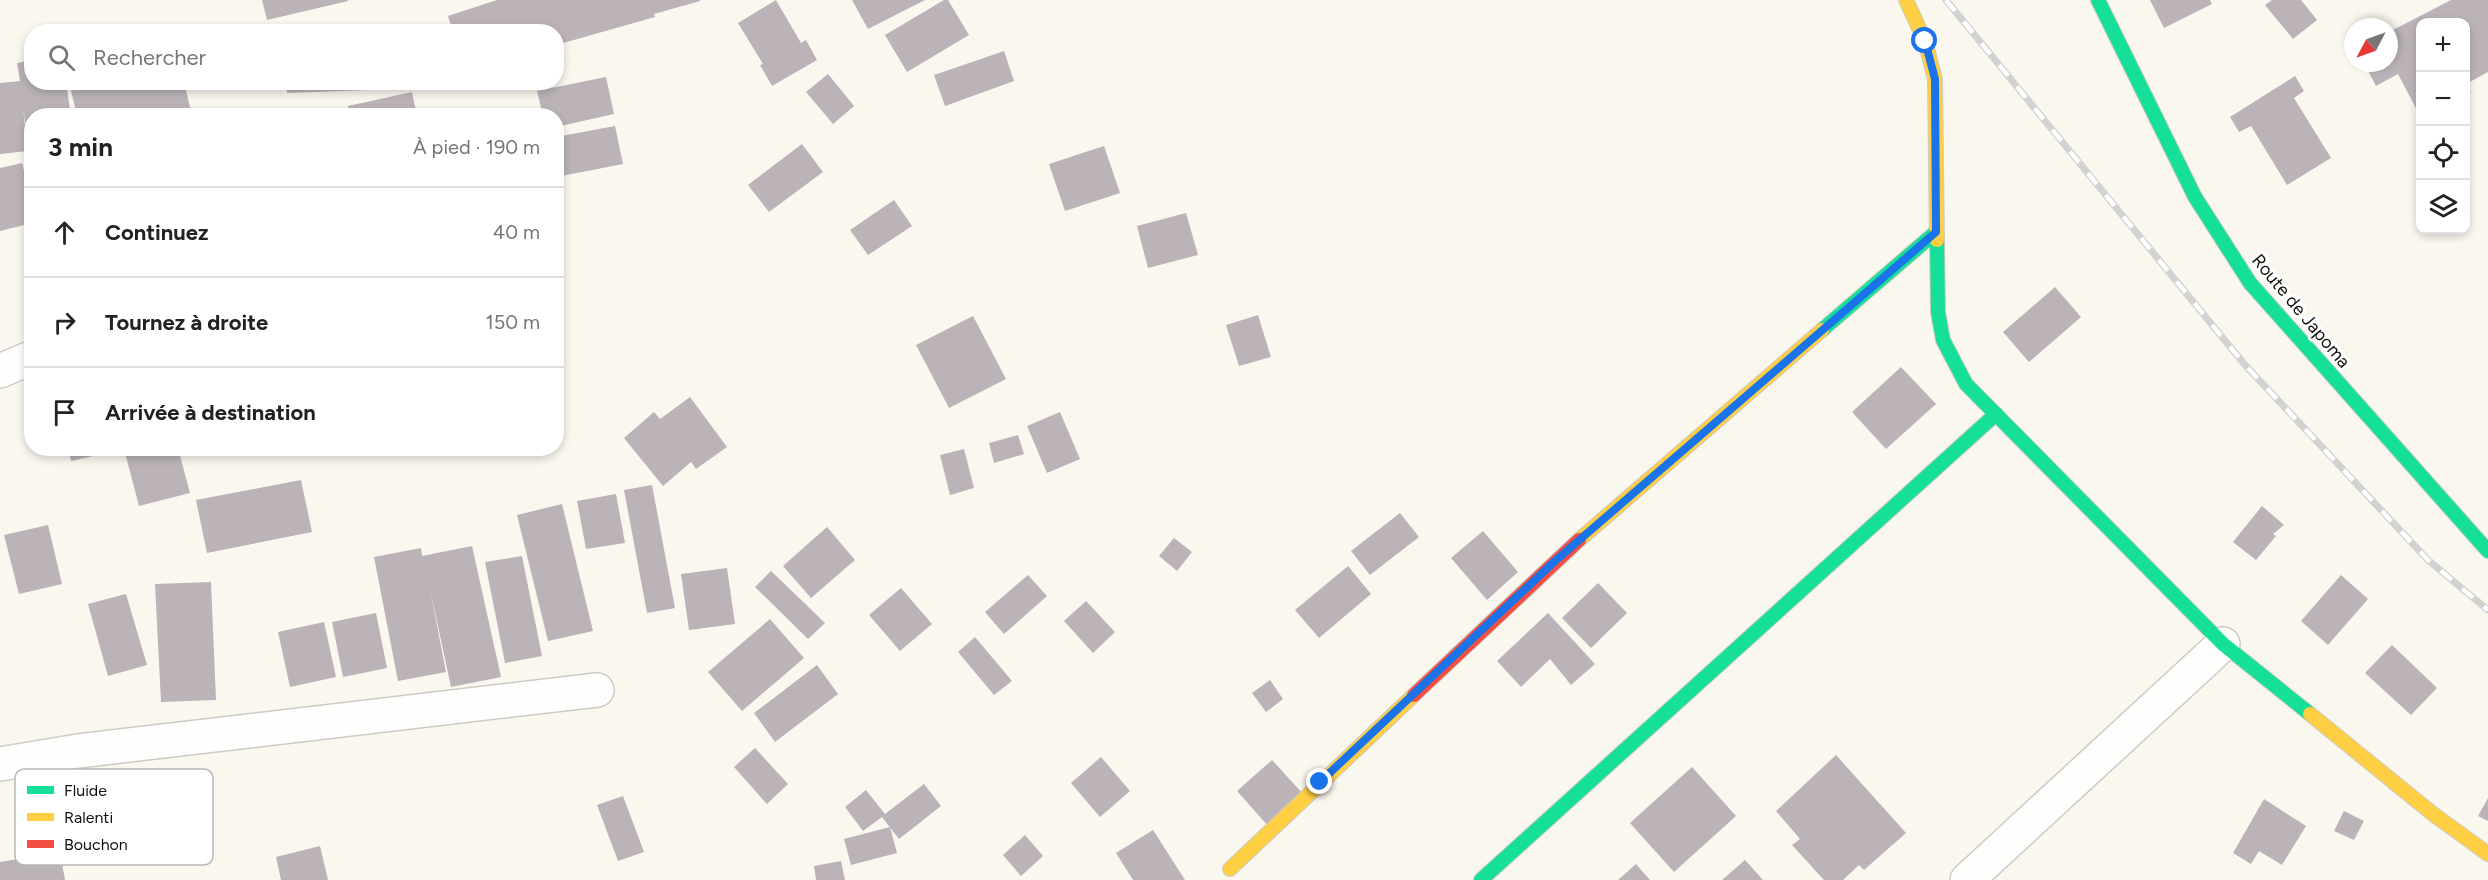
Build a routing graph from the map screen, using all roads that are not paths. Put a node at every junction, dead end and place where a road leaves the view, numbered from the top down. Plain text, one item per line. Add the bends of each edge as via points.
1 (1906, 0) edge
2 (2098, 0) edge
3 (1936, 232) junction
4 (1996, 414) junction
5 (2488, 551) edge
6 (2223, 644) junction
7 (597, 690) dead end
8 (0, 764) edge
9 (2488, 854) edge
10 (1230, 869) dead end
11 (1481, 880) edge
12 (1967, 880) edge

1 - 3 street via 1925,41 1935,79
2 - 5 street, Route de Japoma via 2195,197 2250,284
3 - 4 street via 1938,312 1943,340 1966,384
3 - 10 street via 1555,561
4 - 6 street
4 - 11 street
6 - 9 street
6 - 12 street
7 - 8 street

